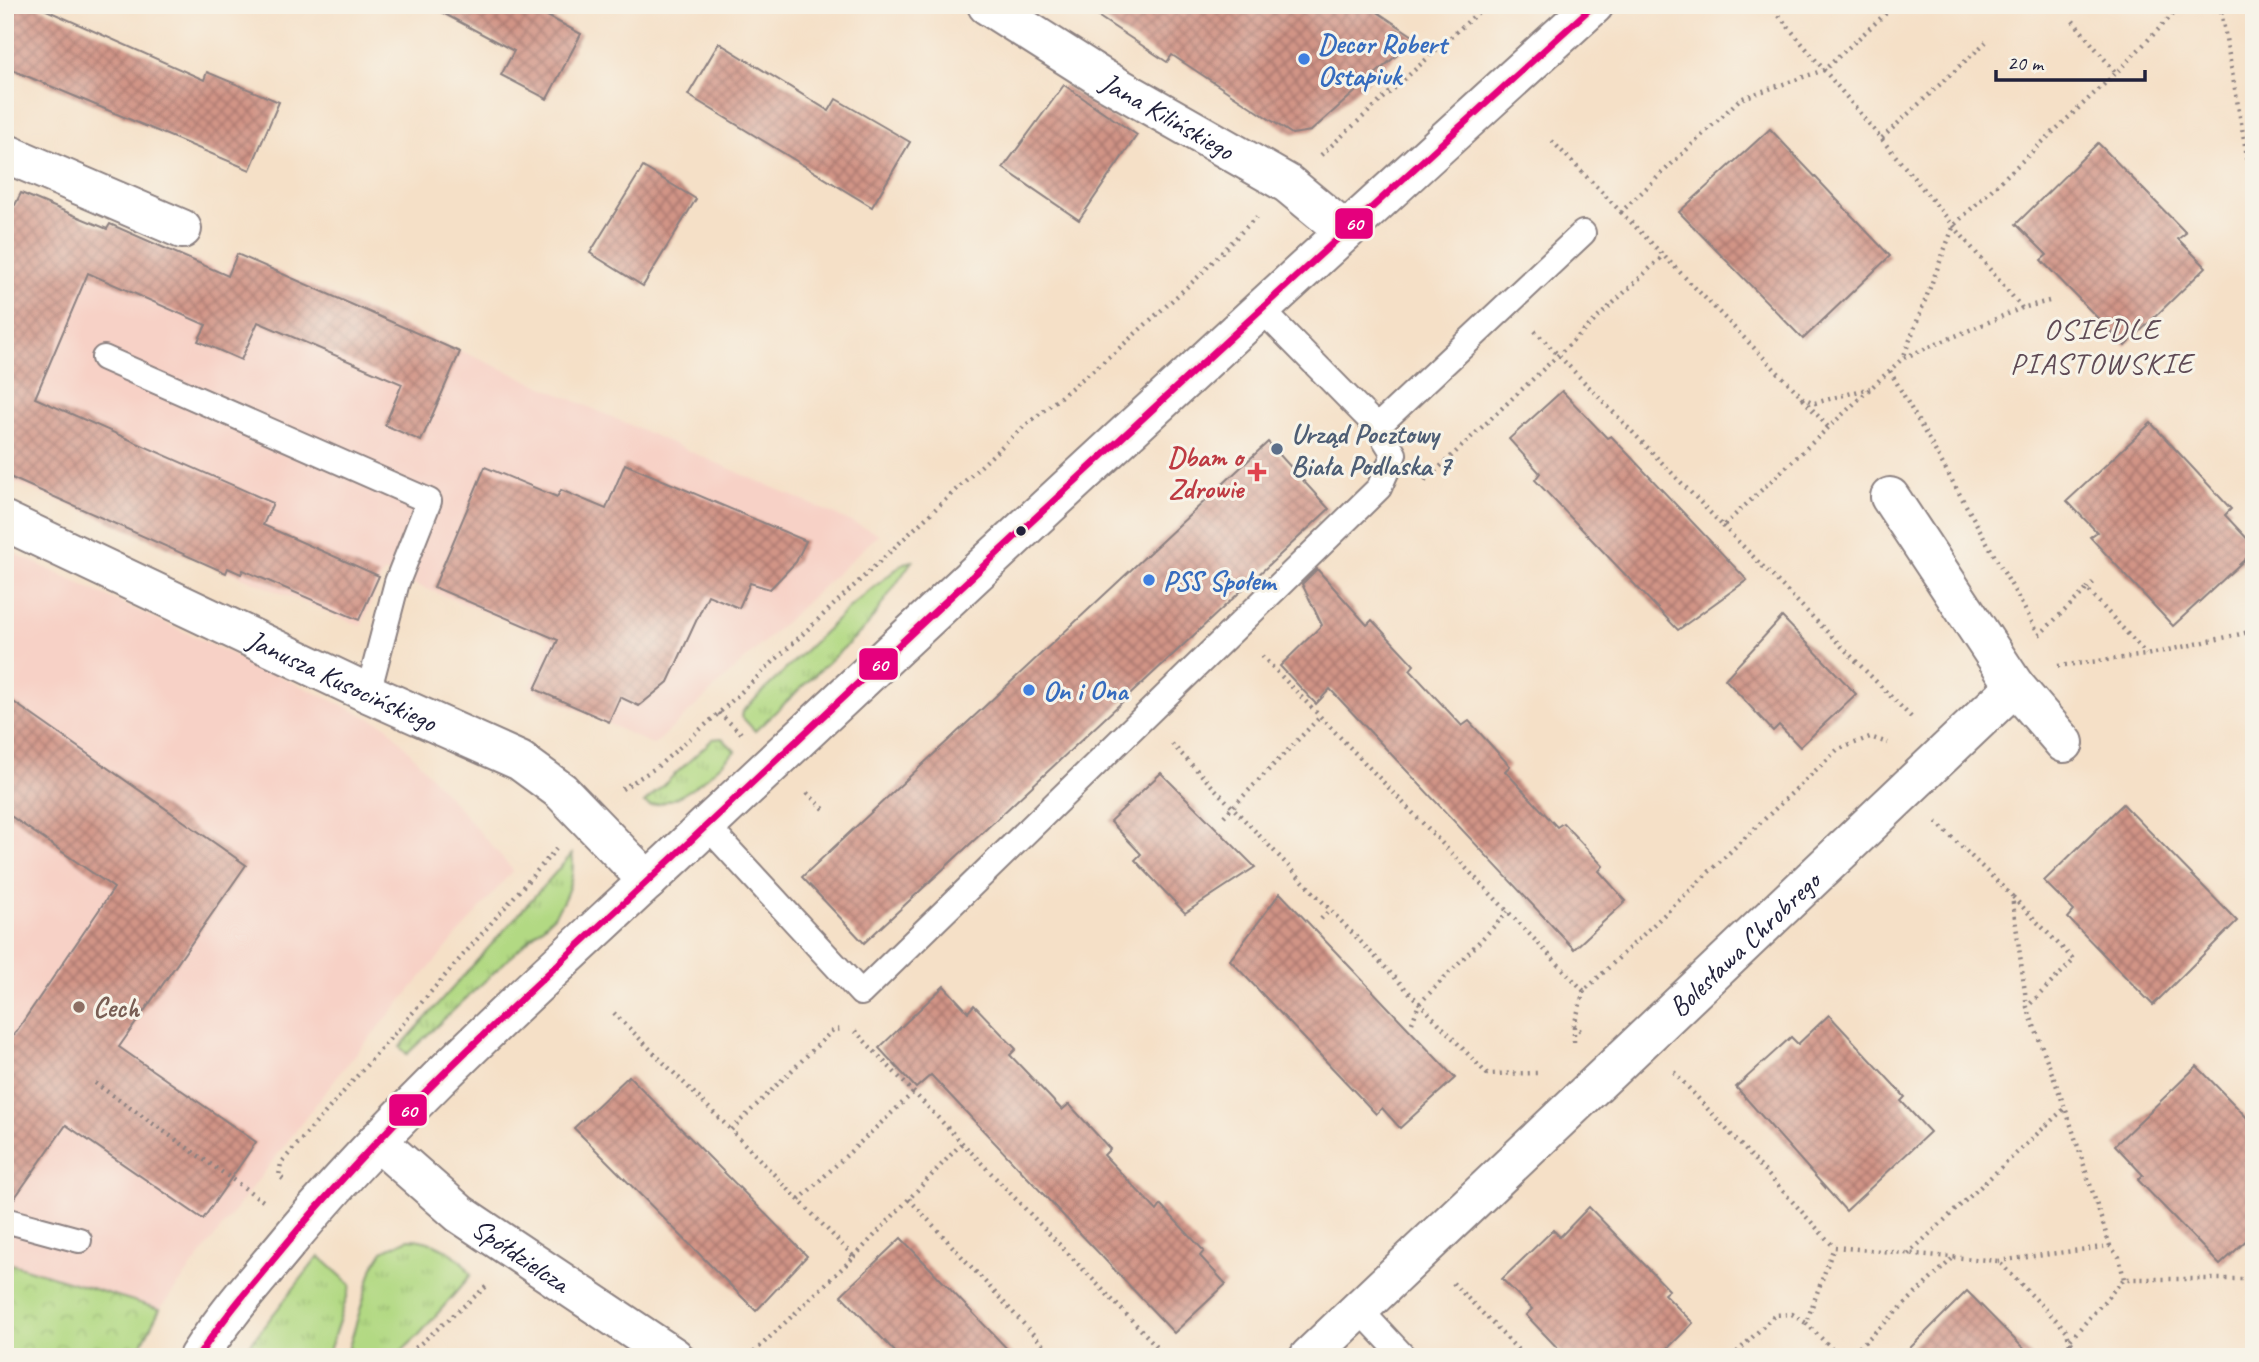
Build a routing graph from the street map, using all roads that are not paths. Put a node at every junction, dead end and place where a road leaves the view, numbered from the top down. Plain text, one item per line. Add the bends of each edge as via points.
1 (987, 5) edge
2 (1594, 5) edge
3 (5, 153) edge
4 (182, 229) dead end
5 (1345, 231) junction
6 (1583, 233) road end
7 (1260, 308) junction
8 (104, 358) dead end
9 (1377, 427) junction
10 (1890, 497) dead end
11 (5, 521) edge
12 (2015, 686) junction
13 (368, 693) junction
14 (2064, 743) dead end
15 (707, 826) junction
16 (648, 881) junction
17 (377, 1140) junction
18 (5, 1220) edge
19 (79, 1240) dead end
20 (1359, 1309) junction
21 (198, 1357) edge
22 (674, 1357) edge
23 (1309, 1357) edge
24 (1404, 1357) edge

1 - 5 street, Jana Kilińskiego via 1102,78 1289,184
2 - 5 street
3 - 4 street
5 - 7 street
6 - 9 lane
7 - 9 lane
7 - 15 street
8 - 13 lane via 429,501 397,582
9 - 15 lane via 1394,454 1379,488 861,993
10 - 12 street
11 - 13 street, Janusza Kusocińskiego
12 - 14 street
12 - 20 street, Bolesława Chrobrego
13 - 16 street, Janusza Kusocińskiego via 536,770
15 - 16 street
16 - 17 street
17 - 21 street via 317,1206
17 - 22 street, Spółdzielcza via 460,1214
18 - 19 lane
20 - 23 street, Bolesława Chrobrego
20 - 24 lane

